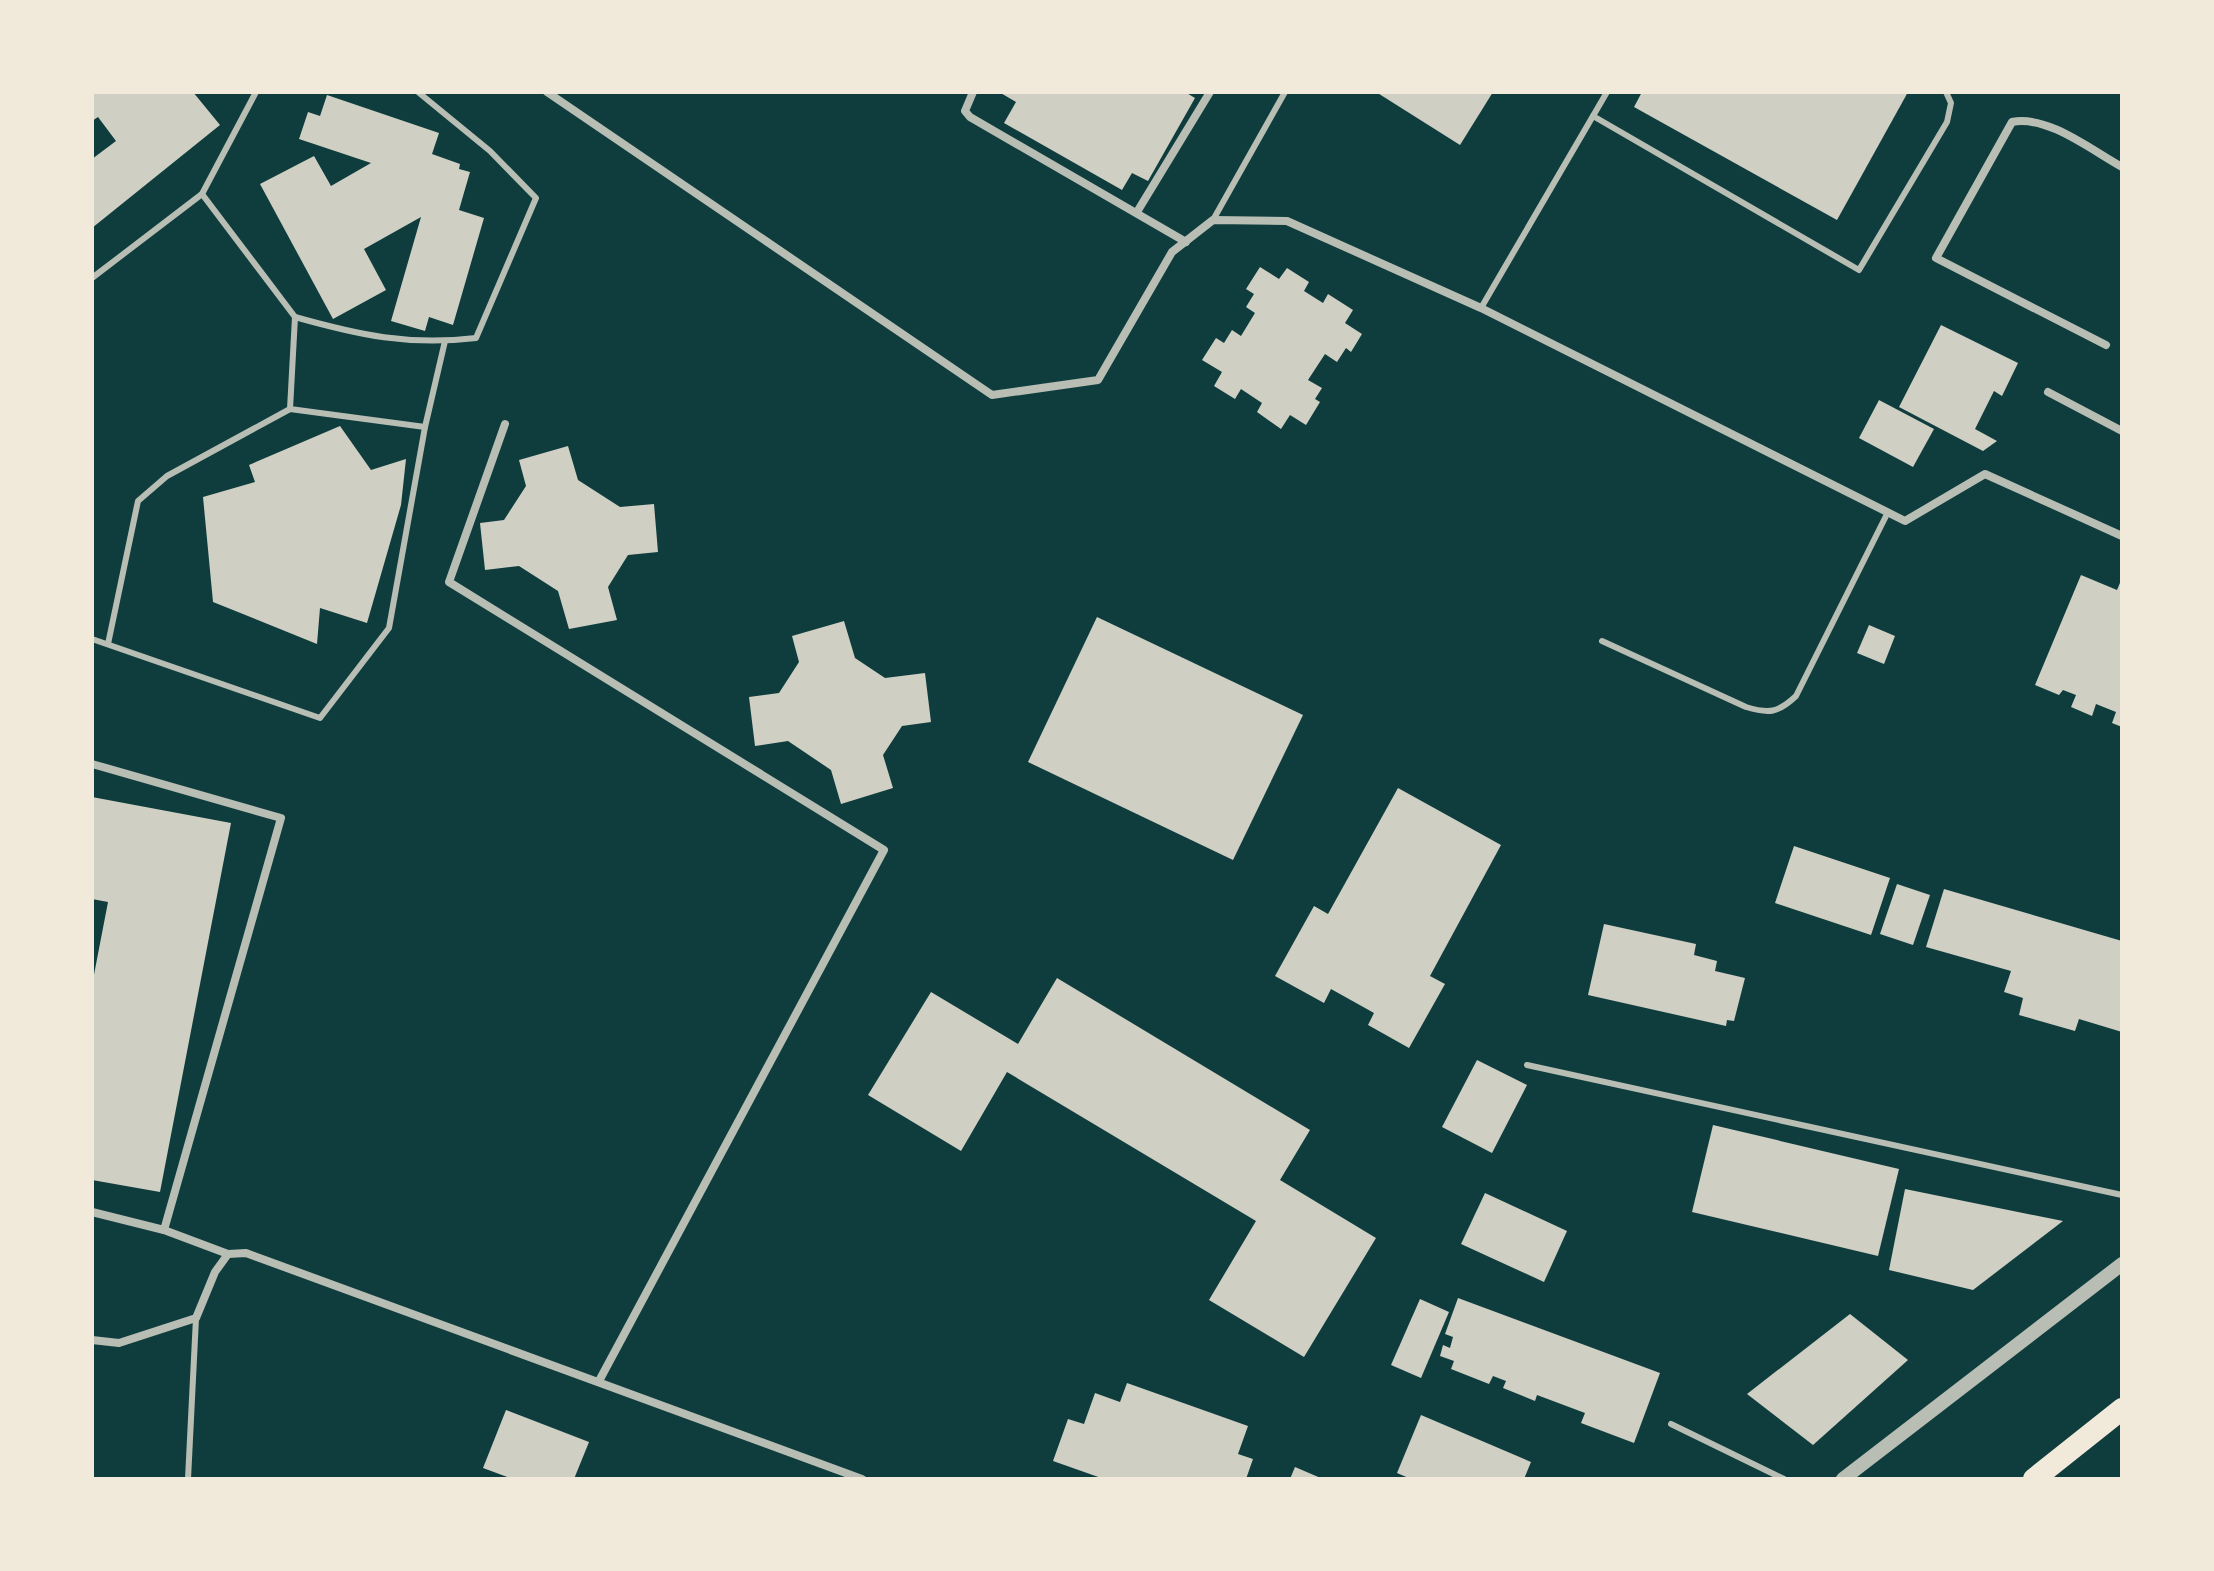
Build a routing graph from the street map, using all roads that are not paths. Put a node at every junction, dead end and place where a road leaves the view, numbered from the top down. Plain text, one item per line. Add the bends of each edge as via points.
1 (256, 92) edge
2 (418, 92) edge
3 (547, 92) edge
4 (973, 92) edge
5 (1210, 92) edge
6 (1285, 92) edge
7 (1607, 92) edge
8 (1946, 92) edge
9 (1593, 116) junction
10 (2122, 167) edge
11 (202, 194) junction
12 (1137, 212) junction
13 (1213, 220) junction
14 (1186, 242) junction
15 (92, 278) edge
16 (1481, 308) junction
17 (295, 317) junction
18 (445, 341) junction
19 (2106, 345) dead end
20 (2048, 392) dead end
21 (290, 409) junction
22 (505, 424) dead end
23 (425, 427) junction
24 (2122, 431) edge
25 (1888, 512) junction
26 (2122, 536) edge
27 (92, 639) edge
28 (1602, 641) dead end
29 (108, 644) junction
30 (92, 764) edge
31 (1527, 1065) dead end
32 (2122, 1195) edge
33 (92, 1212) edge
34 (164, 1230) junction
35 (228, 1254) junction
36 (2122, 1264) edge
37 (196, 1318) junction
38 (92, 1340) edge
39 (599, 1381) junction
40 (2122, 1409) edge
41 (1671, 1424) dead end
42 (188, 1479) edge
43 (862, 1479) edge
44 (1784, 1479) edge
45 (1843, 1479) edge
46 (2034, 1479) edge

1 - 11 lane
2 - 18 lane via 490,151 536,198 476,338
3 - 14 street via 992,395 1098,380 1172,252
4 - 12 street via 965,111 970,117
5 - 12 street
6 - 13 lane
7 - 9 lane
8 - 9 lane via 1951,103 1947,122 1859,270
9 - 16 lane
10 - 19 street via 2044,125 2012,122 1936,258
11 - 15 lane
11 - 17 lane
12 - 14 street
13 - 14 street
13 - 16 street via 1287,221
16 - 25 street
17 - 18 lane via 373,338
17 - 21 lane
18 - 23 lane
20 - 24 street
21 - 23 lane
21 - 29 lane via 167,476 138,501
22 - 39 street via 449,582 884,850
23 - 29 lane via 389,628 320,718
25 - 26 street via 1905,521 1985,474
25 - 28 lane via 1796,696 1780,711 1746,707
27 - 29 lane
30 - 34 street via 281,818
31 - 32 lane
33 - 34 street
34 - 35 street
35 - 37 street
35 - 39 street via 246,1253
36 - 45 street
37 - 38 street via 119,1343
37 - 42 lane
39 - 43 street
40 - 46 highway
41 - 44 lane

